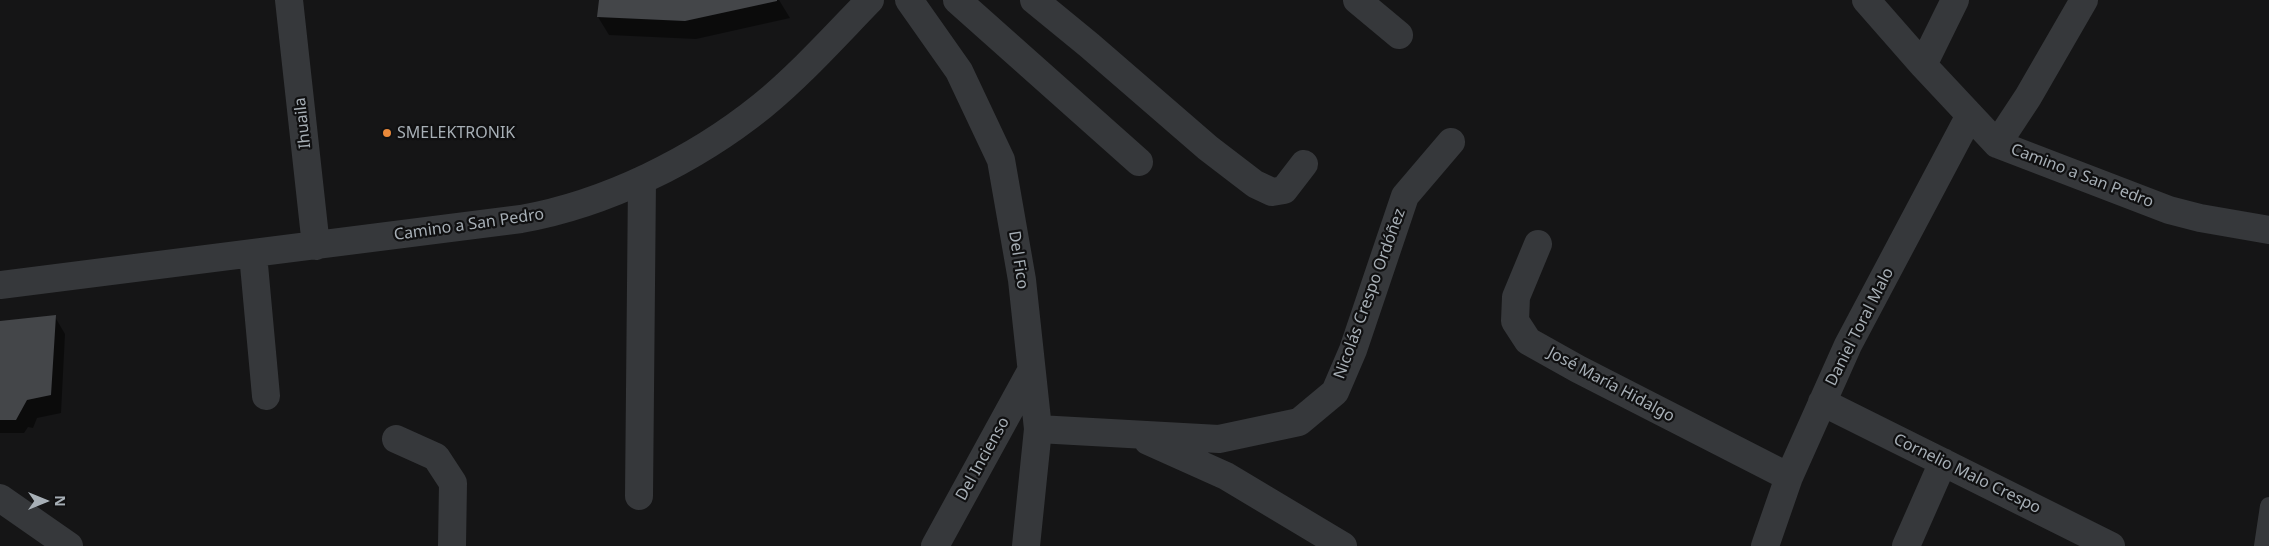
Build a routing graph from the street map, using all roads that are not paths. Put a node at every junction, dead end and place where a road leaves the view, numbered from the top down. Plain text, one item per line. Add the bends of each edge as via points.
1 (289, 0) edge
2 (870, 0) edge
3 (909, 0) edge
4 (957, 0) edge
5 (1034, 0) edge
6 (1357, 0) edge
7 (1866, 0) edge
8 (1955, 0) edge
9 (2084, 0) edge
10 (1399, 35) dead end
11 (1923, 66) junction
12 (1970, 115) junction
13 (1450, 142) dead end
14 (1997, 144) junction
15 (1139, 162) dead end
16 (1304, 164) dead end
17 (642, 180) junction
18 (2269, 230) edge
19 (1538, 244) dead end
20 (316, 246) junction
21 (253, 254) junction
22 (0, 285) edge
23 (1032, 372) junction
24 (266, 396) dead end
25 (1822, 402) junction
26 (1038, 429) junction
27 (1133, 434) junction
28 (396, 439) dead end
29 (1943, 462) junction
30 (1789, 477) junction
31 (639, 496) dead end
32 (0, 498) edge
33 (2269, 506) edge
34 (43, 538) edge
35 (69, 546) edge
36 (452, 546) edge
37 (935, 546) edge
38 (1026, 546) edge
39 (1343, 546) edge
40 (1765, 546) edge
41 (1906, 546) edge
42 (2111, 546) edge
43 (2263, 546) edge

1 - 20 street, Ihuaila
2 - 17 street, Camino a San Pedro via 798,74 756,110 704,146
3 - 23 street, Del Fico via 959,71 1001,160 1022,280
4 - 15 street
5 - 16 street via 1255,184 1272,192 1284,190
6 - 10 street
7 - 11 street, Camino a San Pedro
8 - 11 street
9 - 14 street via 2028,98
11 - 12 street, Camino a San Pedro
12 - 14 street, Camino a San Pedro
12 - 25 street, Daniel Toral Malo via 1848,345
13 - 27 street, Nicolás Crespo Ordóñez via 1405,196 1353,350 1335,392 1299,422 1219,439
14 - 18 street, Camino a San Pedro via 2169,210
17 - 20 street, Camino a San Pedro via 586,203 541,216
17 - 31 street
19 - 30 street, José María Hidalgo via 1516,298 1515,321 1528,341
20 - 21 street, Camino a San Pedro
21 - 22 street, Camino a San Pedro
21 - 24 street
23 - 26 street, Del Fico
23 - 37 street, Del Incienso
25 - 29 street, Cornelio Malo Crespo
25 - 30 street, Daniel Toral Malo
26 - 27 street, Nicolás Crespo Ordóñez
26 - 38 street, Del Fico
27 - 39 street via 1226,476
28 - 36 street via 436,457 453,483
29 - 41 street
29 - 42 street, Cornelio Malo Crespo
30 - 40 street, Daniel Toral Malo
32 - 34 street
33 - 43 lane
34 - 35 street

